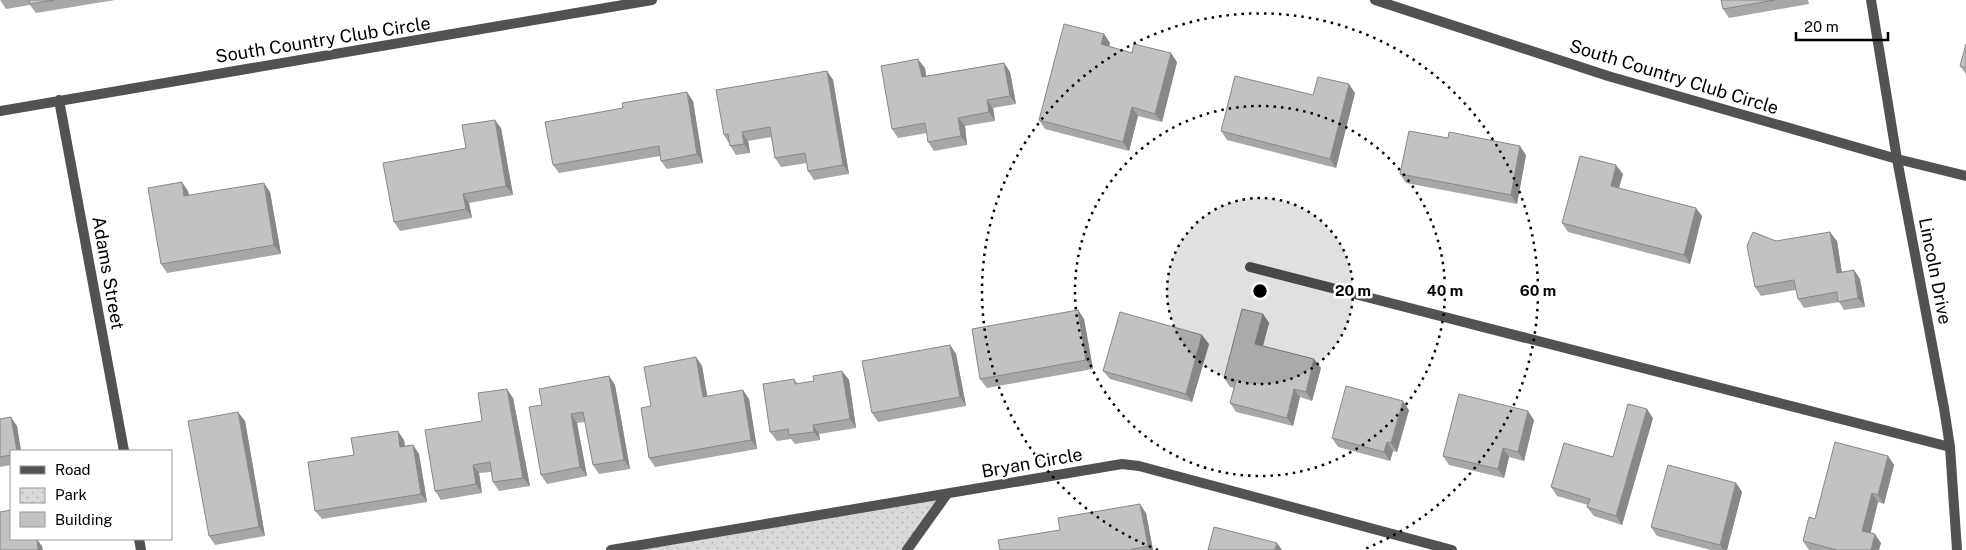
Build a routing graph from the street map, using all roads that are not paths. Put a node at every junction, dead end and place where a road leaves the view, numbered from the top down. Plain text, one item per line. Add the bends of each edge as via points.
1 (652, 0) edge
2 (1375, 0) edge
3 (1871, 0) edge
4 (59, 100) junction
5 (0, 112) edge
6 (1897, 159) junction
7 (1966, 176) edge
8 (1250, 267) dead end
9 (1950, 447) junction
10 (124, 450) edge
11 (947, 494) junction
12 (1437, 548) edge
13 (611, 550) edge
14 (907, 550) edge
15 (1452, 550) edge
16 (1957, 550) edge

1 - 4 street, South Country Club Circle
2 - 6 street, South Country Club Circle via 1608,76
3 - 6 street, Lincoln Drive
4 - 5 street, South Country Club Circle
4 - 10 street, Adams Street
6 - 7 street, South Country Club Circle
6 - 9 street, Lincoln Drive
8 - 9 street
9 - 16 street, Lincoln Drive
11 - 12 street, Bryan Circle via 1122,464
11 - 13 street, Bryan Circle
11 - 14 street
12 - 15 street, Bryan Circle

